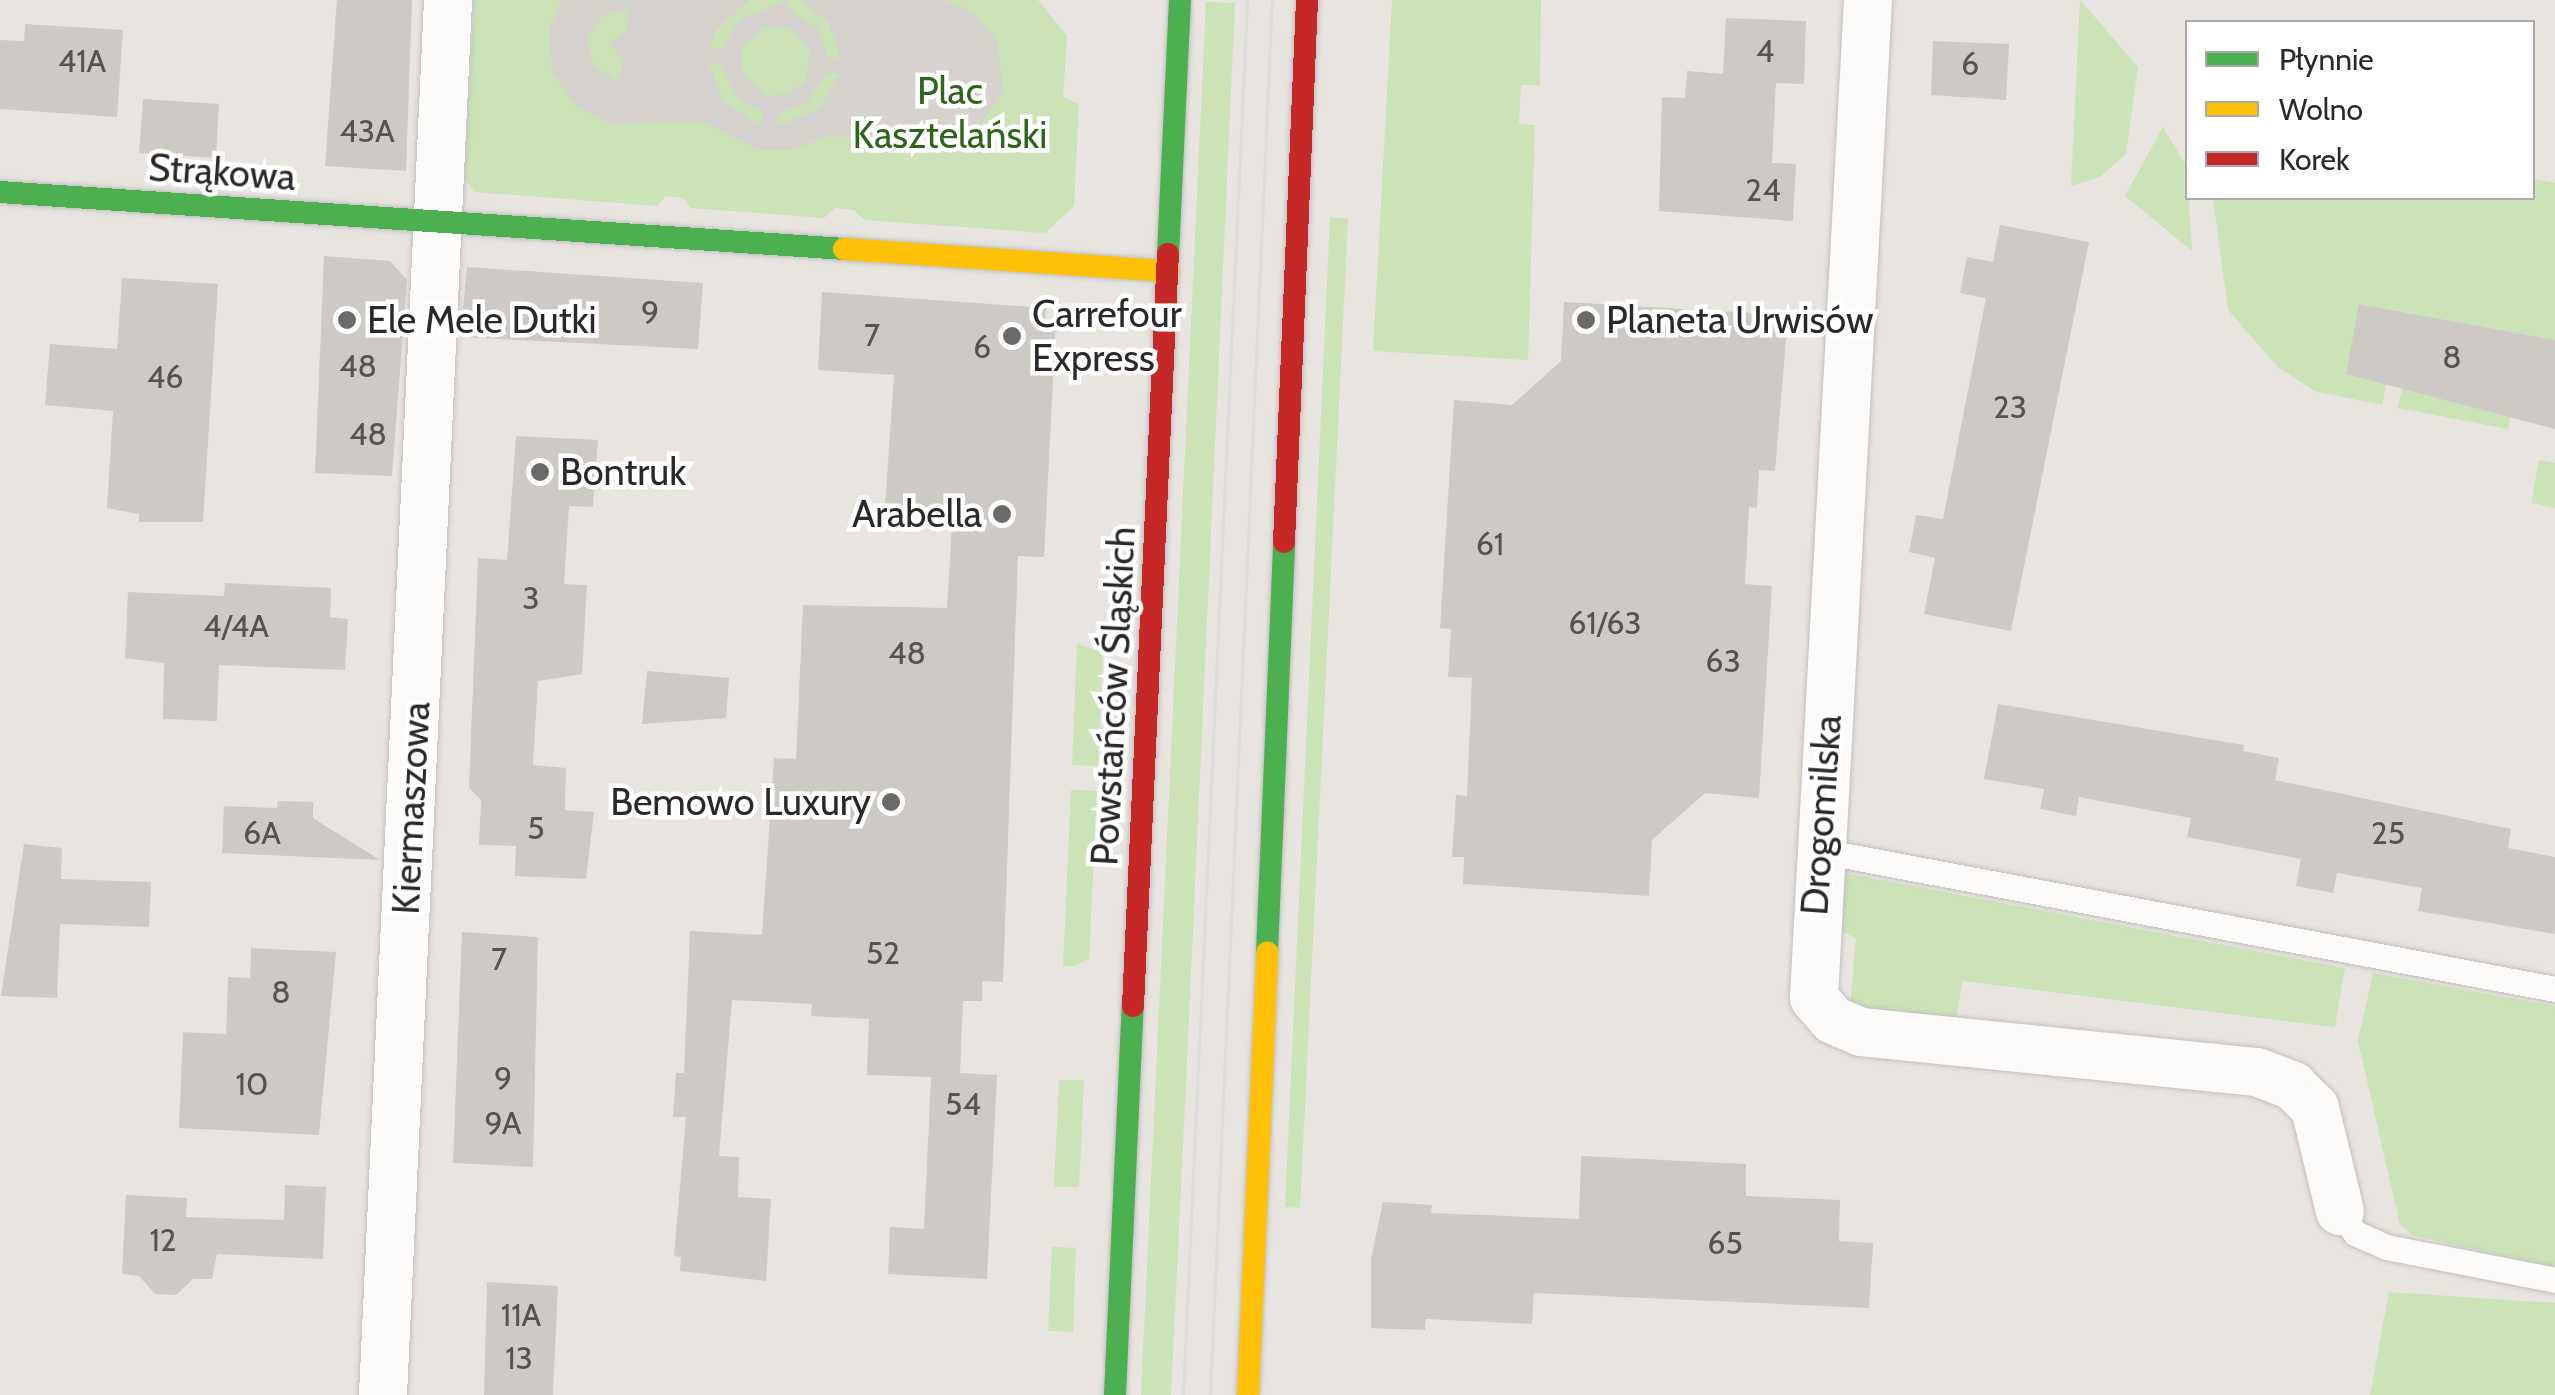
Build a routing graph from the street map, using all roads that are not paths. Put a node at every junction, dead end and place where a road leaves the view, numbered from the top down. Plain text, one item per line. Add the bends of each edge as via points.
1 (448, 0) edge
2 (1180, 0) edge
3 (1308, 0) edge
4 (1868, 0) edge
5 (0, 192) edge
6 (440, 222) junction
7 (1168, 271) junction
8 (1820, 851) junction
9 (2555, 989) edge
10 (2340, 1211) joint
11 (2555, 1280) edge
12 (383, 1395) edge
13 (1115, 1395) edge
14 (1248, 1395) edge

1 - 6 street, Kiermaszowa
2 - 7 main road, Powstańców Śląskich
3 - 14 main road
4 - 8 street, Drogomilska
5 - 6 main road, Strąkowa
6 - 7 main road
6 - 12 street, Kiermaszowa
7 - 13 main road, Powstańców Śląskich
8 - 9 lane
8 - 10 street, Drogomilska via 1810,955 1814,998 1833,1020 1901,1038 2257,1072 2293,1086 2315,1108
10 - 11 lane via 2355,1234 2386,1247

